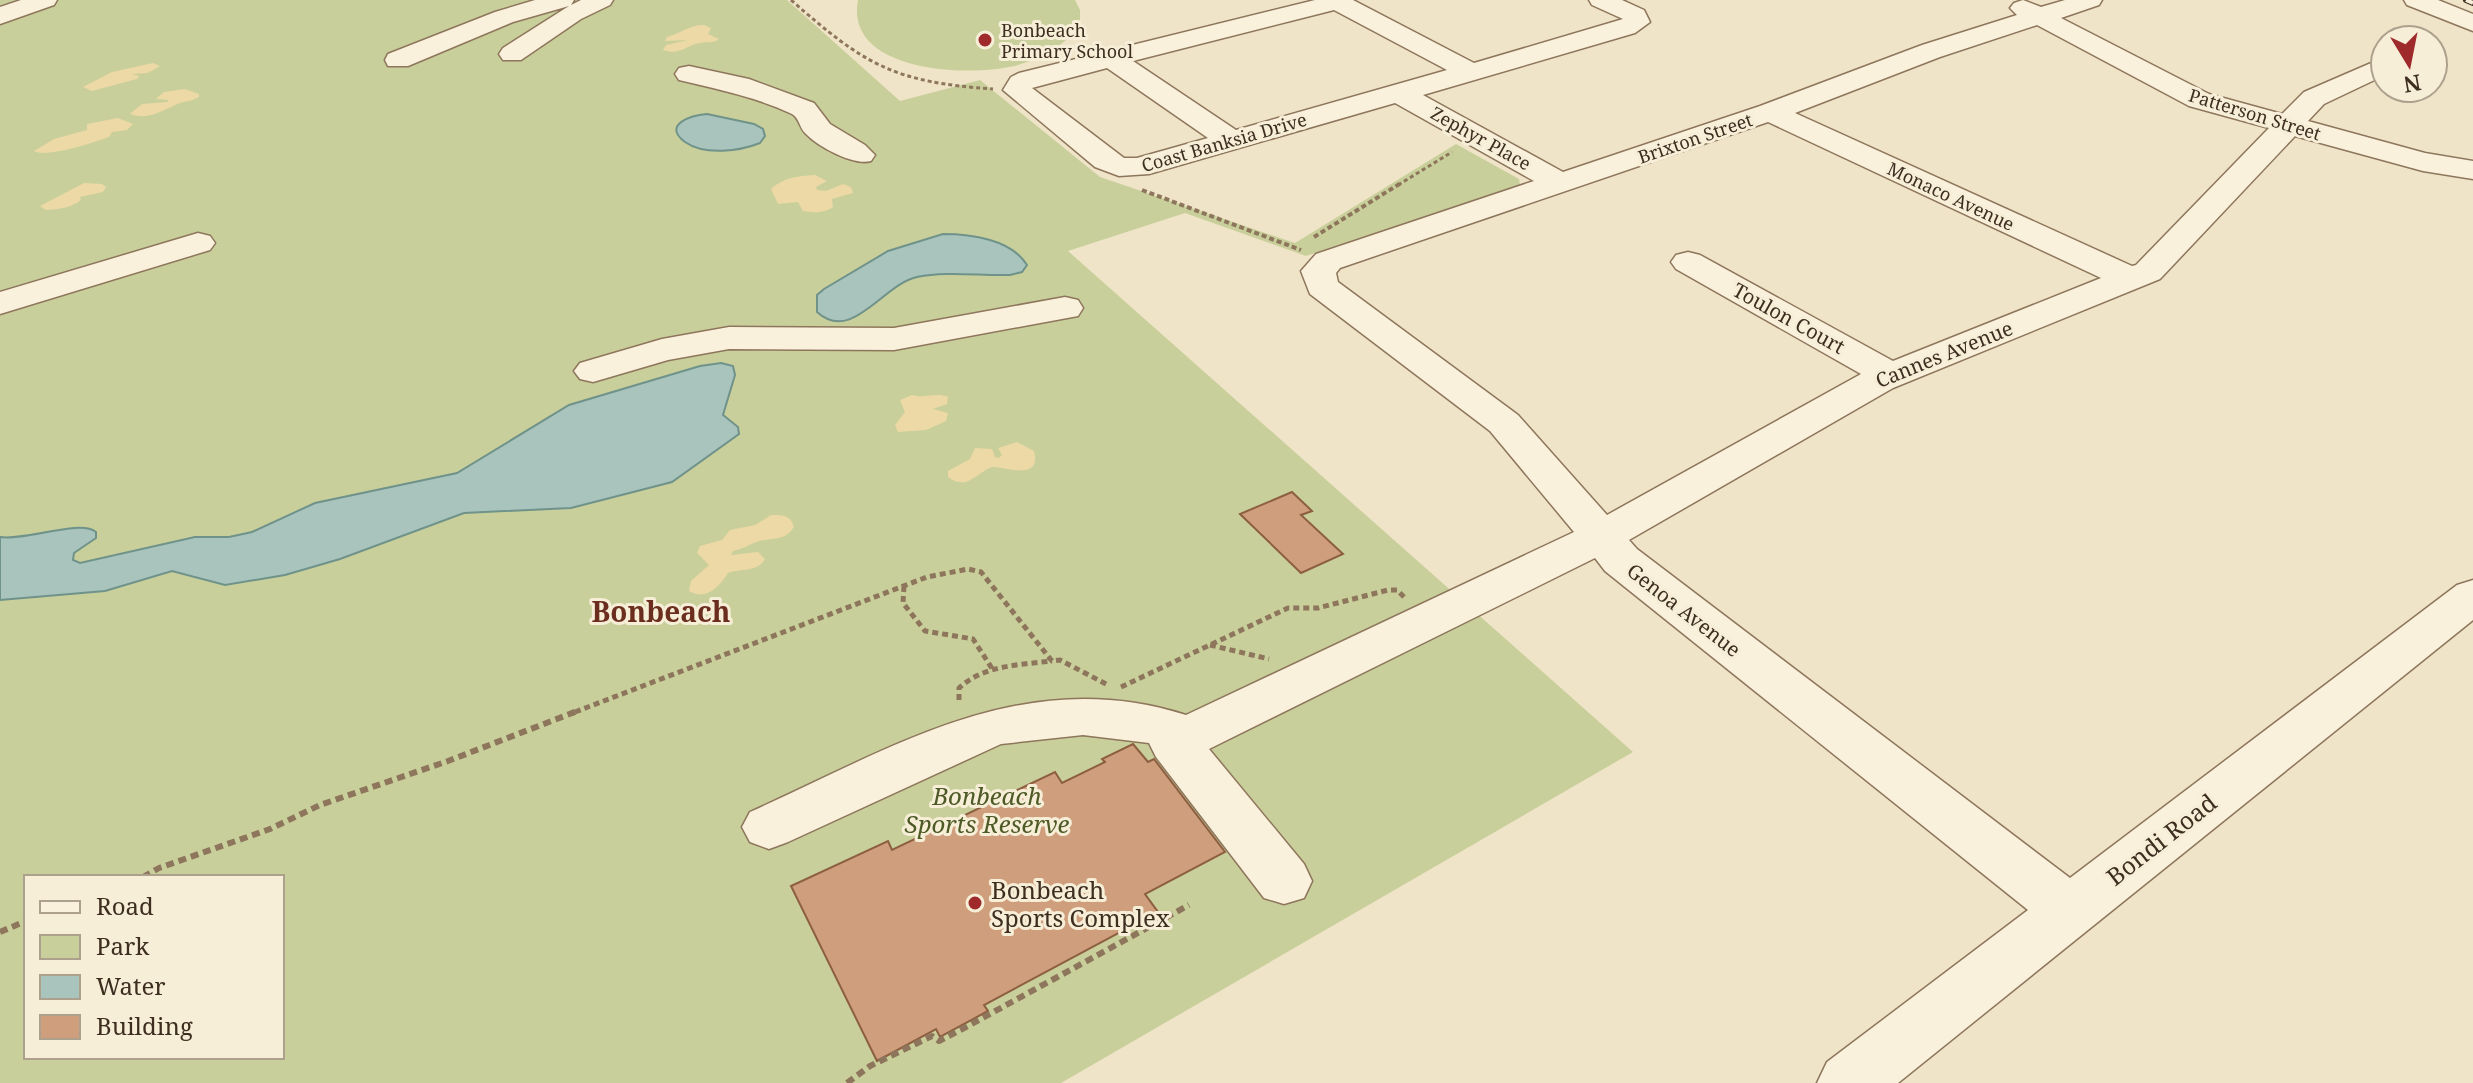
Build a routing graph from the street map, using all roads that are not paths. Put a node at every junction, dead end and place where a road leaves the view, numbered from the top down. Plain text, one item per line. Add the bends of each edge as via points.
1 (45, 0) edge
2 (1601, 0) edge
3 (2007, 0) edge
4 (2090, 0) edge
5 (2416, 0) edge
6 (603, 1) edge
7 (1335, 1) edge
8 (558, 7) edge
9 (0, 16) edge
10 (2039, 17) junction
11 (2473, 25) edge
12 (2449, 37) edge
13 (512, 54) dead end
14 (1109, 57) junction
15 (398, 60) dead end
16 (1471, 72) junction
17 (2369, 72) edge
18 (689, 74) dead end
19 (1399, 93) junction
20 (1770, 112) junction
21 (2290, 125) junction
22 (1232, 141) junction
23 (860, 155) dead end
24 (2473, 170) edge
25 (1562, 184) junction
26 (198, 243) dead end
27 (1688, 262) dead end
28 (2133, 280) junction
29 (1322, 287) joint
30 (0, 303) edge
31 (1065, 308) dead end
32 (593, 371) dead end
33 (1890, 375) junction
34 (1601, 537) junction
35 (2473, 596) edge
36 (1190, 736) junction
37 (769, 827) dead end
38 (1284, 881) dead end
39 (2070, 910) junction
40 (1849, 1083) edge

1 - 9 street
2 - 16 street, Coast Banksia Drive via 1635,15 1637,22
3 - 10 street, Patterson Street
4 - 10 street, Brixton Street
5 - 11 street
6 - 8 street
7 - 14 street, Coast Banksia Drive
7 - 16 street
8 - 13 street
8 - 15 street
10 - 20 street, Brixton Street
10 - 21 street, Patterson Street via 2193,97
11 - 12 street
14 - 22 street
14 - 22 street, Coast Banksia Drive via 1029,79 1017,90 1119,167 1151,165
16 - 19 street, Coast Banksia Drive
17 - 21 street, Cannes Avenue via 2317,96
18 - 23 street via 739,85 804,109 817,129
19 - 22 street, Coast Banksia Drive
19 - 25 street, Zephyr Place
20 - 25 street, Brixton Street
20 - 28 street, Monaco Avenue
21 - 24 street, Patterson Street via 2423,162
21 - 28 street, Cannes Avenue via 2162,261
25 - 29 street, Brixton Street via 1328,261 1318,271
26 - 30 street
27 - 33 street, Toulon Court
28 - 33 street, Cannes Avenue
29 - 34 street, Genoa Avenue via 1504,423
31 - 32 street via 894,339 729,338 662,350
33 - 34 street, Cannes Avenue
34 - 36 street, Cannes Avenue
34 - 39 street, Genoa Avenue via 1650,584
35 - 39 street, Bondi Road
36 - 37 street via 1113,719 1045,719 988,728
36 - 38 street via 1174,743
39 - 40 street, Bondi Road

